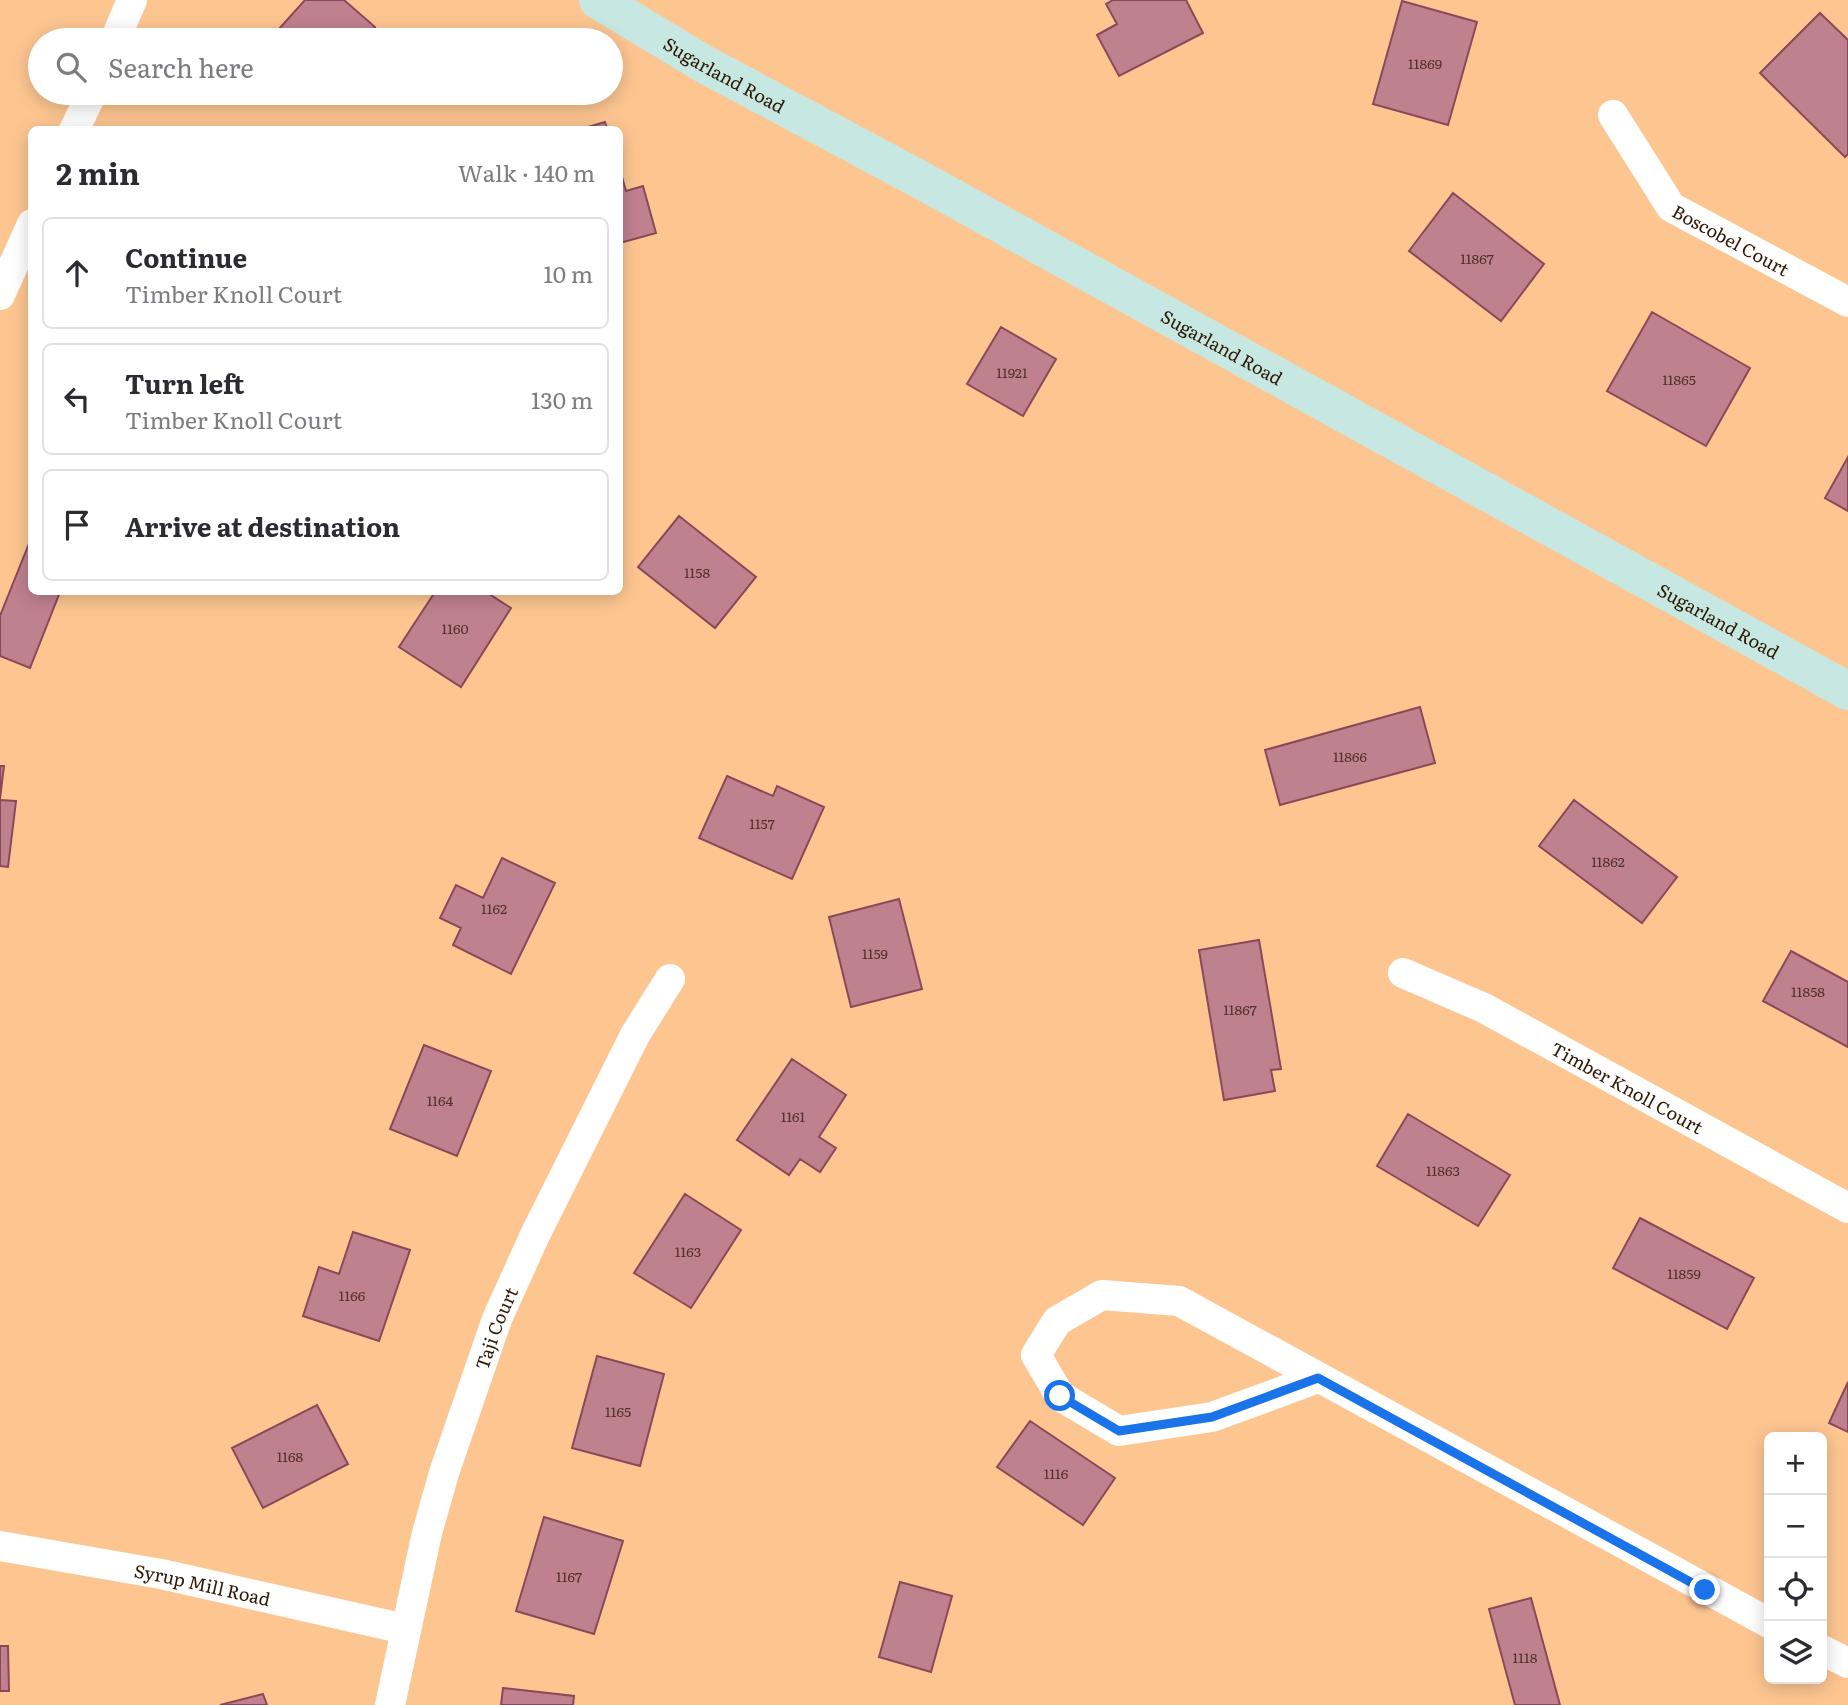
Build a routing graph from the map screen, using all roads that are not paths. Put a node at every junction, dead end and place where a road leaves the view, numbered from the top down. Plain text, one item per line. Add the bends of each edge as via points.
1 (132, 0) edge
2 (598, 0) edge
3 (120, 28) edge
4 (86, 105) edge
5 (1613, 115) dead end
6 (76, 126) edge
7 (28, 233) edge
8 (0, 295) edge
9 (1848, 302) edge
10 (1848, 691) edge
11 (1403, 973) dead end
12 (670, 979) dead end
13 (1848, 1208) edge
14 (1318, 1378) junction
15 (0, 1546) edge
16 (1765, 1621) edge
17 (405, 1629) junction
18 (1827, 1652) edge
19 (1848, 1663) edge
20 (390, 1705) edge

1 - 3 street
2 - 10 street, Sugarland Road via 704,64
4 - 6 street
5 - 9 street, Boscobel Court via 1671,207
7 - 8 street
11 - 13 street, Timber Knoll Court via 1484,1008
12 - 17 street, Taji Court via 629,1047 497,1319 426,1532
14 - 14 street via 1178,1301 1166,1300 1102,1295 1057,1321 1036,1355 1060,1396 1119,1431 1212,1417
14 - 16 street
15 - 17 street, Syrup Mill Road via 161,1574
17 - 20 street, Taji Court
18 - 19 street

